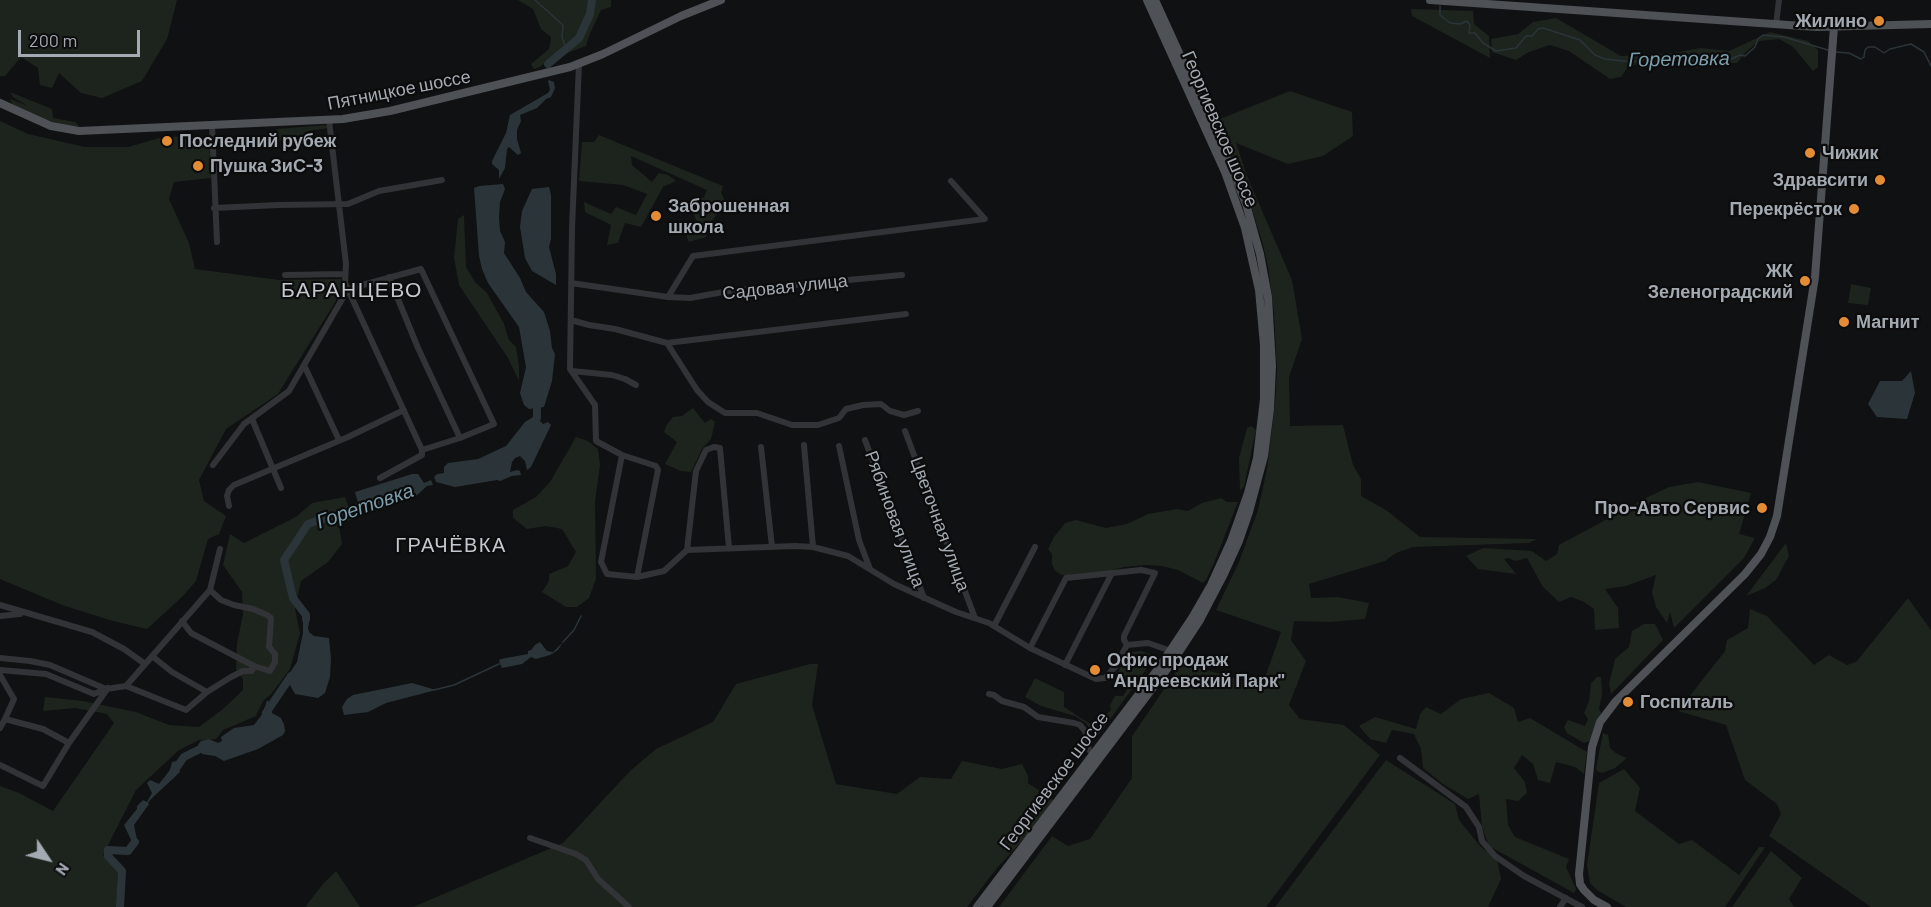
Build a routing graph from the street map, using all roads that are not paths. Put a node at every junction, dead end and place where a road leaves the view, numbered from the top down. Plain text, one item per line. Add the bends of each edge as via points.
1 (720, 0) edge
2 (1147, 0) edge
3 (1155, 0) edge
4 (1430, 0) edge
5 (1779, 0) edge
6 (1931, 24) edge
7 (1776, 25) junction
8 (1834, 27) junction
9 (579, 64) junction
10 (0, 103) edge
11 (329, 120) junction
12 (212, 125) junction
13 (442, 180) dead end
14 (951, 181) dead end
15 (339, 204) junction
16 (214, 208) junction
17 (217, 242) dead end
18 (344, 274) junction
19 (285, 275) dead end
20 (902, 275) dead end
21 (389, 277) junction
22 (571, 284) junction
23 (348, 289) junction
24 (668, 297) junction
25 (906, 314) dead end
26 (571, 320) junction
27 (667, 343) junction
28 (304, 365) junction
29 (572, 371) junction
30 (636, 385) dead end
31 (404, 410) junction
32 (918, 411) dead end
33 (252, 418) junction
34 (906, 431) dead end
35 (460, 438) junction
36 (339, 440) junction
37 (866, 440) dead end
38 (804, 445) dead end
39 (839, 446) dead end
40 (761, 447) dead end
41 (422, 450) junction
42 (622, 455) junction
43 (213, 465) dead end
44 (273, 468) junction
45 (380, 478) dead end
46 (281, 488) dead end
47 (229, 506) dead end
48 (772, 547) junction
49 (813, 547) junction
50 (1035, 547) dead end
51 (729, 548) junction
52 (220, 549) dead end
53 (687, 550) junction
54 (870, 569) junction
55 (1112, 573) junction
56 (637, 577) junction
57 (210, 591) junction
58 (924, 598) junction
59 (0, 605) edge
60 (26, 614) junction
61 (0, 616) edge
62 (975, 618) junction
63 (182, 621) junction
64 (994, 626) junction
65 (1127, 645) junction
66 (1030, 648) junction
67 (1171, 651) junction
68 (152, 656) junction
69 (0, 658) edge
70 (146, 664) junction
71 (1065, 665) junction
72 (254, 666) junction
73 (0, 670) edge
74 (0, 675) edge
75 (126, 686) junction
76 (107, 688) junction
77 (207, 692) junction
78 (989, 694) dead end
79 (5, 719) junction
80 (0, 728) edge
81 (69, 743) junction
82 (1093, 754) junction
83 (1400, 758) dead end
84 (0, 765) edge
85 (530, 838) dead end
86 (1566, 898) junction
87 (1592, 904) edge
88 (629, 907) edge
89 (977, 907) edge
90 (987, 907) edge
91 (1560, 907) edge
92 (1582, 907) edge
93 (1607, 907) edge

1 - 9 main road, Пятницкое шоссе
2 - 67 main road, Георгиевское шоссе via 1240,210 1256,272 1264,345 1263,413 1248,493 1211,585
3 - 90 main road, Георгиевское шоссе via 1232,170 1260,254 1272,356 1264,456 1239,542 1200,620
4 - 7 main road
5 - 7 street
6 - 8 main road
7 - 8 main road
8 - 87 main road via 1815,277 1777,516 1761,554 1745,574 1616,701 1600,722 1592,747 1579,874
9 - 11 main road, Пятницкое шоссе via 390,111
9 - 22 street
10 - 12 main road, Пятницкое шоссе via 68,130
11 - 12 main road, Пятницкое шоссе
11 - 15 street
12 - 16 street
13 - 15 street via 379,191
14 - 24 street via 985,219 693,256
15 - 16 street
15 - 18 street
16 - 17 street
18 - 19 street
18 - 23 street
20 - 24 street, Садовая улица via 690,298
21 - 23 street
21 - 35 street
21 - 35 street via 421,269 494,424
22 - 24 street, Садовая улица
22 - 26 street
23 - 28 street
23 - 31 street
25 - 27 street
26 - 27 street
26 - 29 street
27 - 32 street via 697,390 725,413 757,413 792,425 818,425 839,418 846,409 863,405 881,404 904,415
28 - 33 street via 289,391
28 - 36 street
29 - 30 street via 612,375
29 - 42 street via 595,405 596,441
31 - 36 street
31 - 41 street
33 - 43 street
33 - 44 street
34 - 62 street, Цветочная улица
35 - 41 street
36 - 44 street
37 - 58 street, Рябиновая улица
38 - 49 street
39 - 54 street via 859,540
40 - 48 street
41 - 45 street via 422,455
42 - 56 street via 658,470
42 - 56 street via 601,562 607,574
44 - 46 street
44 - 47 street via 228,490
48 - 49 street
48 - 51 street
49 - 54 street via 848,556
50 - 64 street
51 - 53 street
51 - 53 street via 720,448 706,450 696,471
52 - 57 street
53 - 56 street via 664,571
54 - 58 street
55 - 65 street via 1155,573 1124,636
55 - 66 street via 1066,578
55 - 71 street
57 - 63 street
57 - 72 street via 221,600 271,618 269,647 275,662 270,671
58 - 62 street
59 - 60 street
60 - 61 street
60 - 70 street via 92,632
62 - 64 street
63 - 68 street
63 - 72 street via 191,633
64 - 66 street
65 - 67 street via 1148,643
65 - 71 street via 1105,678 1096,679
66 - 71 street
67 - 82 main road, Георгиевское шоссе
68 - 70 street
68 - 77 street
69 - 76 street via 50,665
70 - 75 street
72 - 77 street via 252,671 243,671
73 - 76 street via 46,674 94,694
74 - 79 street via 14,699
75 - 76 street
75 - 77 street via 186,710
76 - 81 street
78 - 82 street via 1024,707 1038,717 1080,725
79 - 80 street
79 - 81 street via 43,729
81 - 84 street via 43,786
82 - 89 main road, Георгиевское шоссе
83 - 86 street via 1466,807 1479,827 1482,841 1495,856
85 - 88 street via 586,860 598,879
86 - 91 street
86 - 92 street
87 - 93 main road

